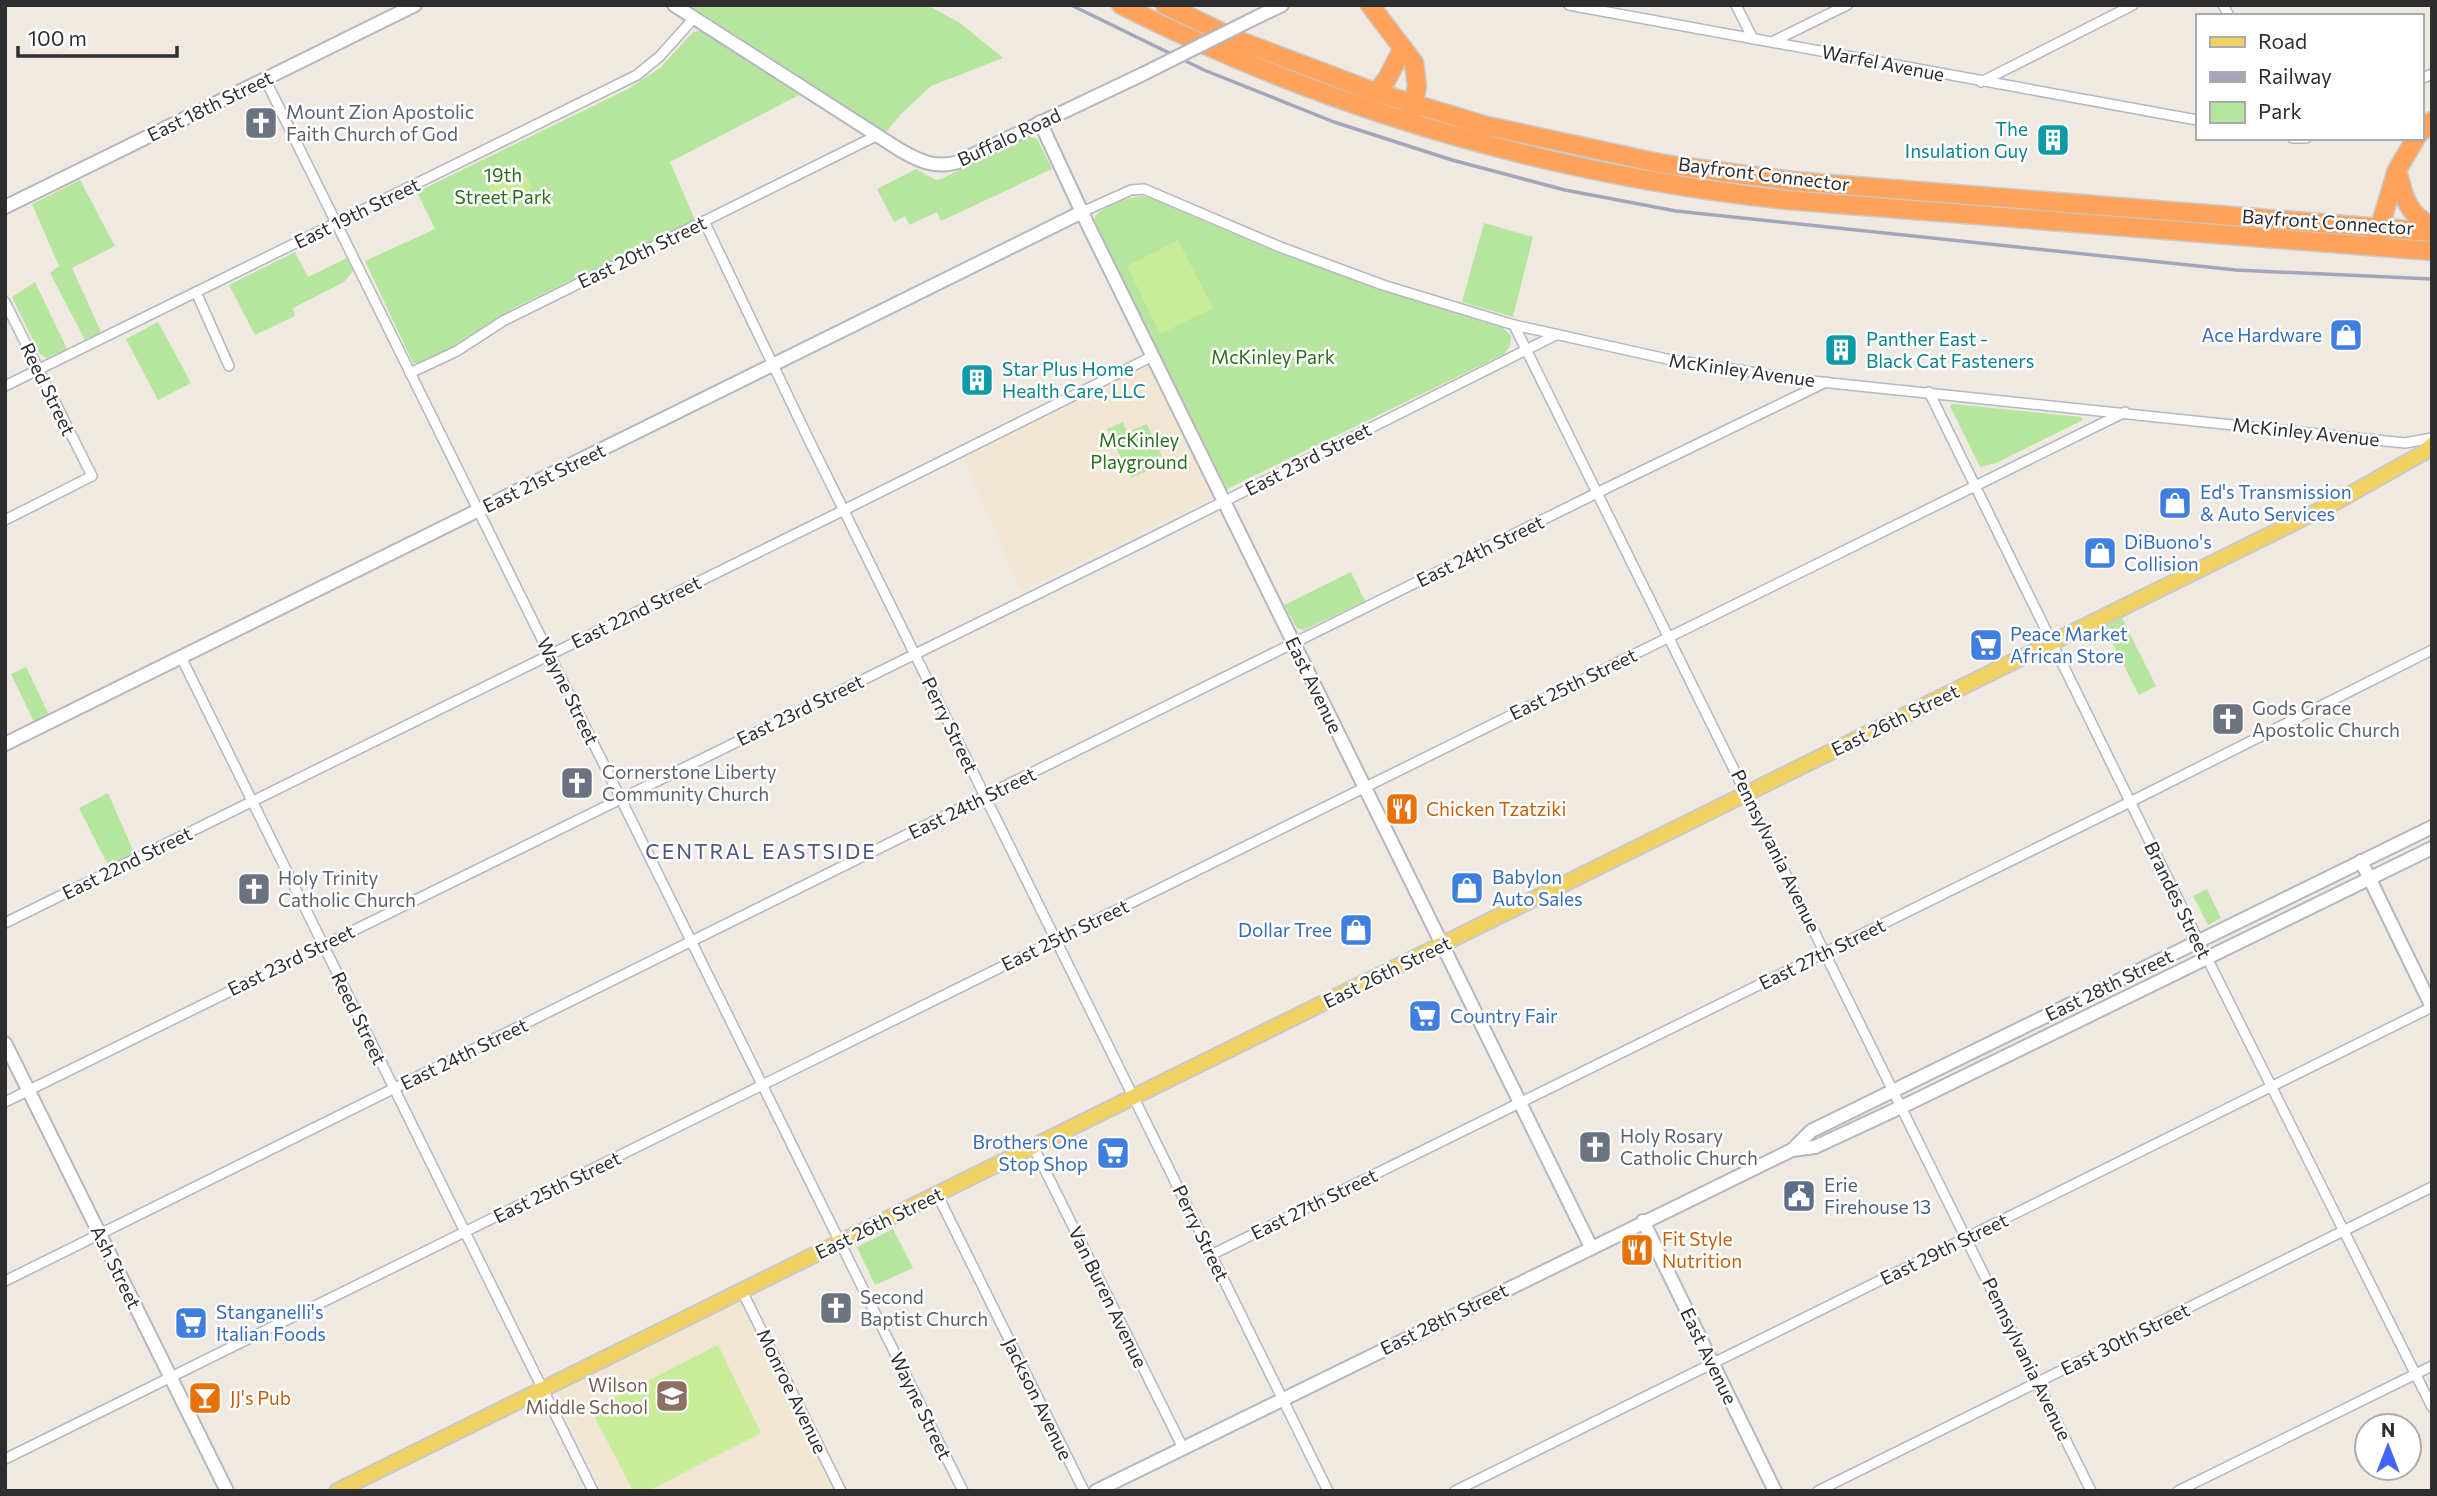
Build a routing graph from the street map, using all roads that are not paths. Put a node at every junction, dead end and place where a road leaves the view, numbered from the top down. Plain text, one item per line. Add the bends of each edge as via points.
1 (415, 5) edge
2 (674, 5) edge
3 (1121, 5) edge
4 (1165, 5) edge
5 (1282, 5) edge
6 (1370, 5) edge
7 (1569, 5) edge
8 (1736, 5) edge
9 (1847, 5) edge
10 (2133, 5) edge
11 (694, 18) junction
12 (1753, 39) junction
13 (1772, 42) junction
14 (1403, 48) junction
15 (265, 79) junction
16 (1981, 82) junction
17 (1376, 93) junction
18 (1413, 104) junction
19 (2196, 120) edge
20 (1040, 122) junction
21 (1408, 123) junction
22 (878, 135) junction
23 (2415, 140) edge
24 (2397, 170) junction
25 (5, 208) edge
26 (1082, 212) junction
27 (704, 221) junction
28 (337, 223) junction
29 (2380, 228) junction
30 (2432, 229) edge
31 (2374, 246) junction
32 (2432, 251) edge
33 (196, 292) junction
34 (5, 302) edge
35 (1514, 325) junction
36 (1556, 335) junction
37 (1527, 349) junction
38 (1153, 356) junction
39 (773, 365) junction
40 (229, 366) dead end
41 (39, 370) junction
42 (410, 373) junction
43 (1826, 382) junction
44 (5, 386) edge
45 (1929, 392) junction
46 (2125, 412) junction
47 (2432, 438) edge
48 (2432, 445) edge
49 (1974, 486) junction
50 (1598, 493) junction
51 (1224, 502) junction
52 (479, 510) junction
53 (845, 510) junction
54 (5, 520) edge
55 (1669, 636) junction
56 (1294, 643) junction
57 (2051, 643) junction
58 (2432, 650) edge
59 (915, 653) junction
60 (550, 654) junction
61 (181, 657) junction
62 (5, 744) edge
63 (1365, 787) junction
64 (1747, 794) junction
65 (985, 796) junction
66 (620, 797) junction
67 (252, 801) junction
68 (2130, 802) junction
69 (2432, 827) edge
70 (2432, 848) edge
71 (2361, 861) junction
72 (2369, 878) junction
73 (5, 923) edge
74 (1056, 940) junction
75 (692, 941) junction
76 (2199, 942) junction
77 (323, 944) junction
78 (1442, 944) junction
79 (1826, 952) junction
80 (2207, 958) junction
81 (2432, 1007) edge
82 (5, 1044) edge
83 (763, 1085) junction
84 (2272, 1087) junction
85 (394, 1088) junction
86 (29, 1090) junction
87 (1894, 1090) junction
88 (1133, 1097) junction
89 (5, 1102) edge
90 (1520, 1103) junction
91 (1902, 1106) junction
92 (1033, 1146) junction
93 (1792, 1150) junction
94 (2432, 1187) edge
95 (937, 1194) junction
96 (1643, 1221) junction
97 (2344, 1230) junction
98 (465, 1232) junction
99 (100, 1234) junction
100 (1967, 1237) junction
101 (840, 1242) junction
102 (1591, 1247) junction
103 (1212, 1255) junction
104 (5, 1281) edge
105 (742, 1290) junction
106 (1713, 1363) junction
107 (2432, 1366) edge
108 (2416, 1374) junction
109 (171, 1378) junction
110 (2039, 1381) junction
111 (543, 1389) junction
112 (1282, 1399) junction
113 (2432, 1406) edge
114 (1183, 1448) junction
115 (5, 1459) edge
116 (227, 1491) edge
117 (337, 1491) edge
118 (593, 1491) edge
119 (841, 1491) edge
120 (963, 1491) edge
121 (1084, 1491) edge
122 (1096, 1491) edge
123 (1328, 1491) edge
124 (1455, 1491) edge
125 (1775, 1491) edge
126 (1818, 1491) edge
127 (2091, 1491) edge
128 (2178, 1491) edge

1 - 15 street, East 18th Street
2 - 11 street, Buffalo Road
3 - 21 highway, Bayfront Connector via 1234,59
4 - 17 highway, Bayfront Connector via 1240,41
5 - 20 street, Buffalo Road, bridge
6 - 14 highway
7 - 12 street, Warfel Avenue
8 - 12 street
9 - 13 street
10 - 16 street
11 - 22 street, Buffalo Road
11 - 28 street, East 19th Street via 637,75
12 - 13 street, Warfel Avenue
13 - 16 street, Warfel Avenue
14 - 17 highway
14 - 18 highway via 1417,73
15 - 25 street, East 18th Street
15 - 28 street, Wayne Street
16 - 19 street, Warfel Avenue
17 - 18 highway, Bayfront Connector
18 - 21 highway
18 - 29 highway, Bayfront Connector via 1588,149 1725,174
20 - 22 street, Buffalo Road via 958,162 942,165 925,163
20 - 26 street, East Avenue
21 - 31 highway, Bayfront Connector via 1590,170 1728,194
22 - 27 street, East 20th Street
23 - 24 highway
24 - 29 highway
24 - 30 highway via 2412,213
26 - 35 street, McKinley Avenue via 1131,190 1148,190 1362,278
26 - 38 street, East Avenue
26 - 39 street, East 21st Street
27 - 39 street, Perry Street
27 - 42 street, East 20th Street
28 - 33 street, East 19th Street
28 - 42 street, Wayne Street
29 - 30 highway, Bayfront Connector
29 - 31 highway
31 - 32 highway, Bayfront Connector
33 - 40 street
33 - 41 street, East 19th Street
34 - 41 street, Reed Street
35 - 36 street, McKinley Avenue
35 - 37 street, Pennsylvania Avenue
36 - 37 street, East 23rd Street
36 - 43 street, McKinley Avenue via 1679,361
37 - 50 street, Pennsylvania Avenue
37 - 51 street, East 23rd Street
38 - 51 street, East Avenue
38 - 53 street, East 22nd Street
39 - 52 street, East 21st Street
39 - 53 street, Perry Street
41 - 44 street, East 19th Street
41 - 54 street, Reed Street via 92,476
42 - 52 street, Wayne Street
43 - 45 street, McKinley Avenue
43 - 50 street, East 24th Street
45 - 46 street, McKinley Avenue
45 - 49 street, Brandes Street
46 - 47 street, McKinley Avenue via 2405,443
46 - 49 street, East 25th Street
48 - 57 main road, East 26th Street via 2354,493
49 - 55 street, East 25th Street
49 - 57 street, Brandes Street
50 - 55 street, Pennsylvania Avenue
50 - 56 street, East 24th Street
51 - 56 street, East Avenue
51 - 59 street, East 23rd Street
52 - 60 street, Wayne Street
52 - 61 street, East 21st Street
53 - 59 street, Perry Street
53 - 60 street, East 22nd Street
55 - 63 street, East 25th Street
55 - 64 street, Pennsylvania Avenue
56 - 63 street, East Avenue
56 - 65 street, East 24th Street
57 - 64 main road, East 26th Street
57 - 68 street, Brandes Street
58 - 68 street, East 27th Street
59 - 65 street, Perry Street
59 - 66 street, East 23rd Street
60 - 66 street, Wayne Street
60 - 67 street, East 22nd Street
61 - 62 street, East 21st Street
61 - 67 street, Reed Street
63 - 74 street, East 25th Street
63 - 78 street, East Avenue
64 - 78 main road, East 26th Street
64 - 79 street, Pennsylvania Avenue
65 - 74 street, Perry Street
65 - 75 street, East 24th Street
66 - 75 street, Wayne Street
66 - 77 street, East 23rd Street
67 - 73 street, East 22nd Street
67 - 77 street, Reed Street
68 - 76 street, Brandes Street
68 - 79 street, East 27th Street
69 - 71 street, East 28th Street
70 - 72 street, East 28th Street
71 - 72 street
71 - 76 street, East 28th Street
72 - 80 street, East 28th Street
72 - 81 street
74 - 83 street, East 25th Street
74 - 88 street, Perry Street
75 - 83 street, Wayne Street
75 - 85 street, East 24th Street
76 - 80 street, Brandes Street
76 - 87 street, East 28th Street
77 - 85 street, Reed Street
77 - 86 street, East 23rd Street
78 - 88 main road, East 26th Street
78 - 90 street, East Avenue
79 - 87 street, Pennsylvania Avenue
79 - 90 street, East 27th Street
80 - 84 street, Brandes Street
80 - 91 street, East 28th Street
81 - 84 street, East 29th Street
82 - 86 street, Ash Street
83 - 98 street, East 25th Street
83 - 101 street, Wayne Street
84 - 97 street, Brandes Street
84 - 100 street, East 29th Street
85 - 98 street, Reed Street
85 - 99 street, East 24th Street
86 - 89 street, East 23rd Street
86 - 99 street, Ash Street
87 - 91 street, Pennsylvania Avenue
87 - 93 street, East 28th Street via 1811,1130
88 - 92 main road, East 26th Street
88 - 103 street, Perry Street
90 - 102 street, East Avenue
90 - 103 street, East 27th Street
91 - 93 street, East 28th Street via 1815,1147
91 - 100 street, Pennsylvania Avenue
92 - 95 main road, East 26th Street
92 - 114 street, Van Buren Avenue
93 - 96 street, East 28th Street
94 - 97 street, East 30th Street
95 - 101 main road, East 26th Street
95 - 121 street, Jackson Avenue
96 - 102 street, East 28th Street
96 - 106 street, East Avenue
97 - 108 street, Brandes Street
97 - 110 street, East 30th Street
98 - 109 street, East 25th Street
98 - 111 street, Reed Street
99 - 104 street, East 24th Street
99 - 109 street, Ash Street
100 - 106 street, East 29th Street
100 - 110 street, Pennsylvania Avenue
101 - 105 main road, East 26th Street
101 - 120 street, Wayne Street
102 - 112 street, East 28th Street
103 - 112 street, Perry Street
105 - 111 main road, East 26th Street
105 - 119 street, Monroe Avenue
106 - 124 street, East 29th Street
106 - 125 street, East Avenue
107 - 108 street
108 - 113 street, Brandes Street
108 - 128 street
109 - 115 street, East 25th Street
109 - 116 street, Ash Street
110 - 126 street, East 30th Street
110 - 127 street, Pennsylvania Avenue
111 - 117 main road, East 26th Street
111 - 118 street, Reed Street
112 - 114 street, East 28th Street
112 - 123 street, Perry Street
114 - 122 street, East 28th Street

